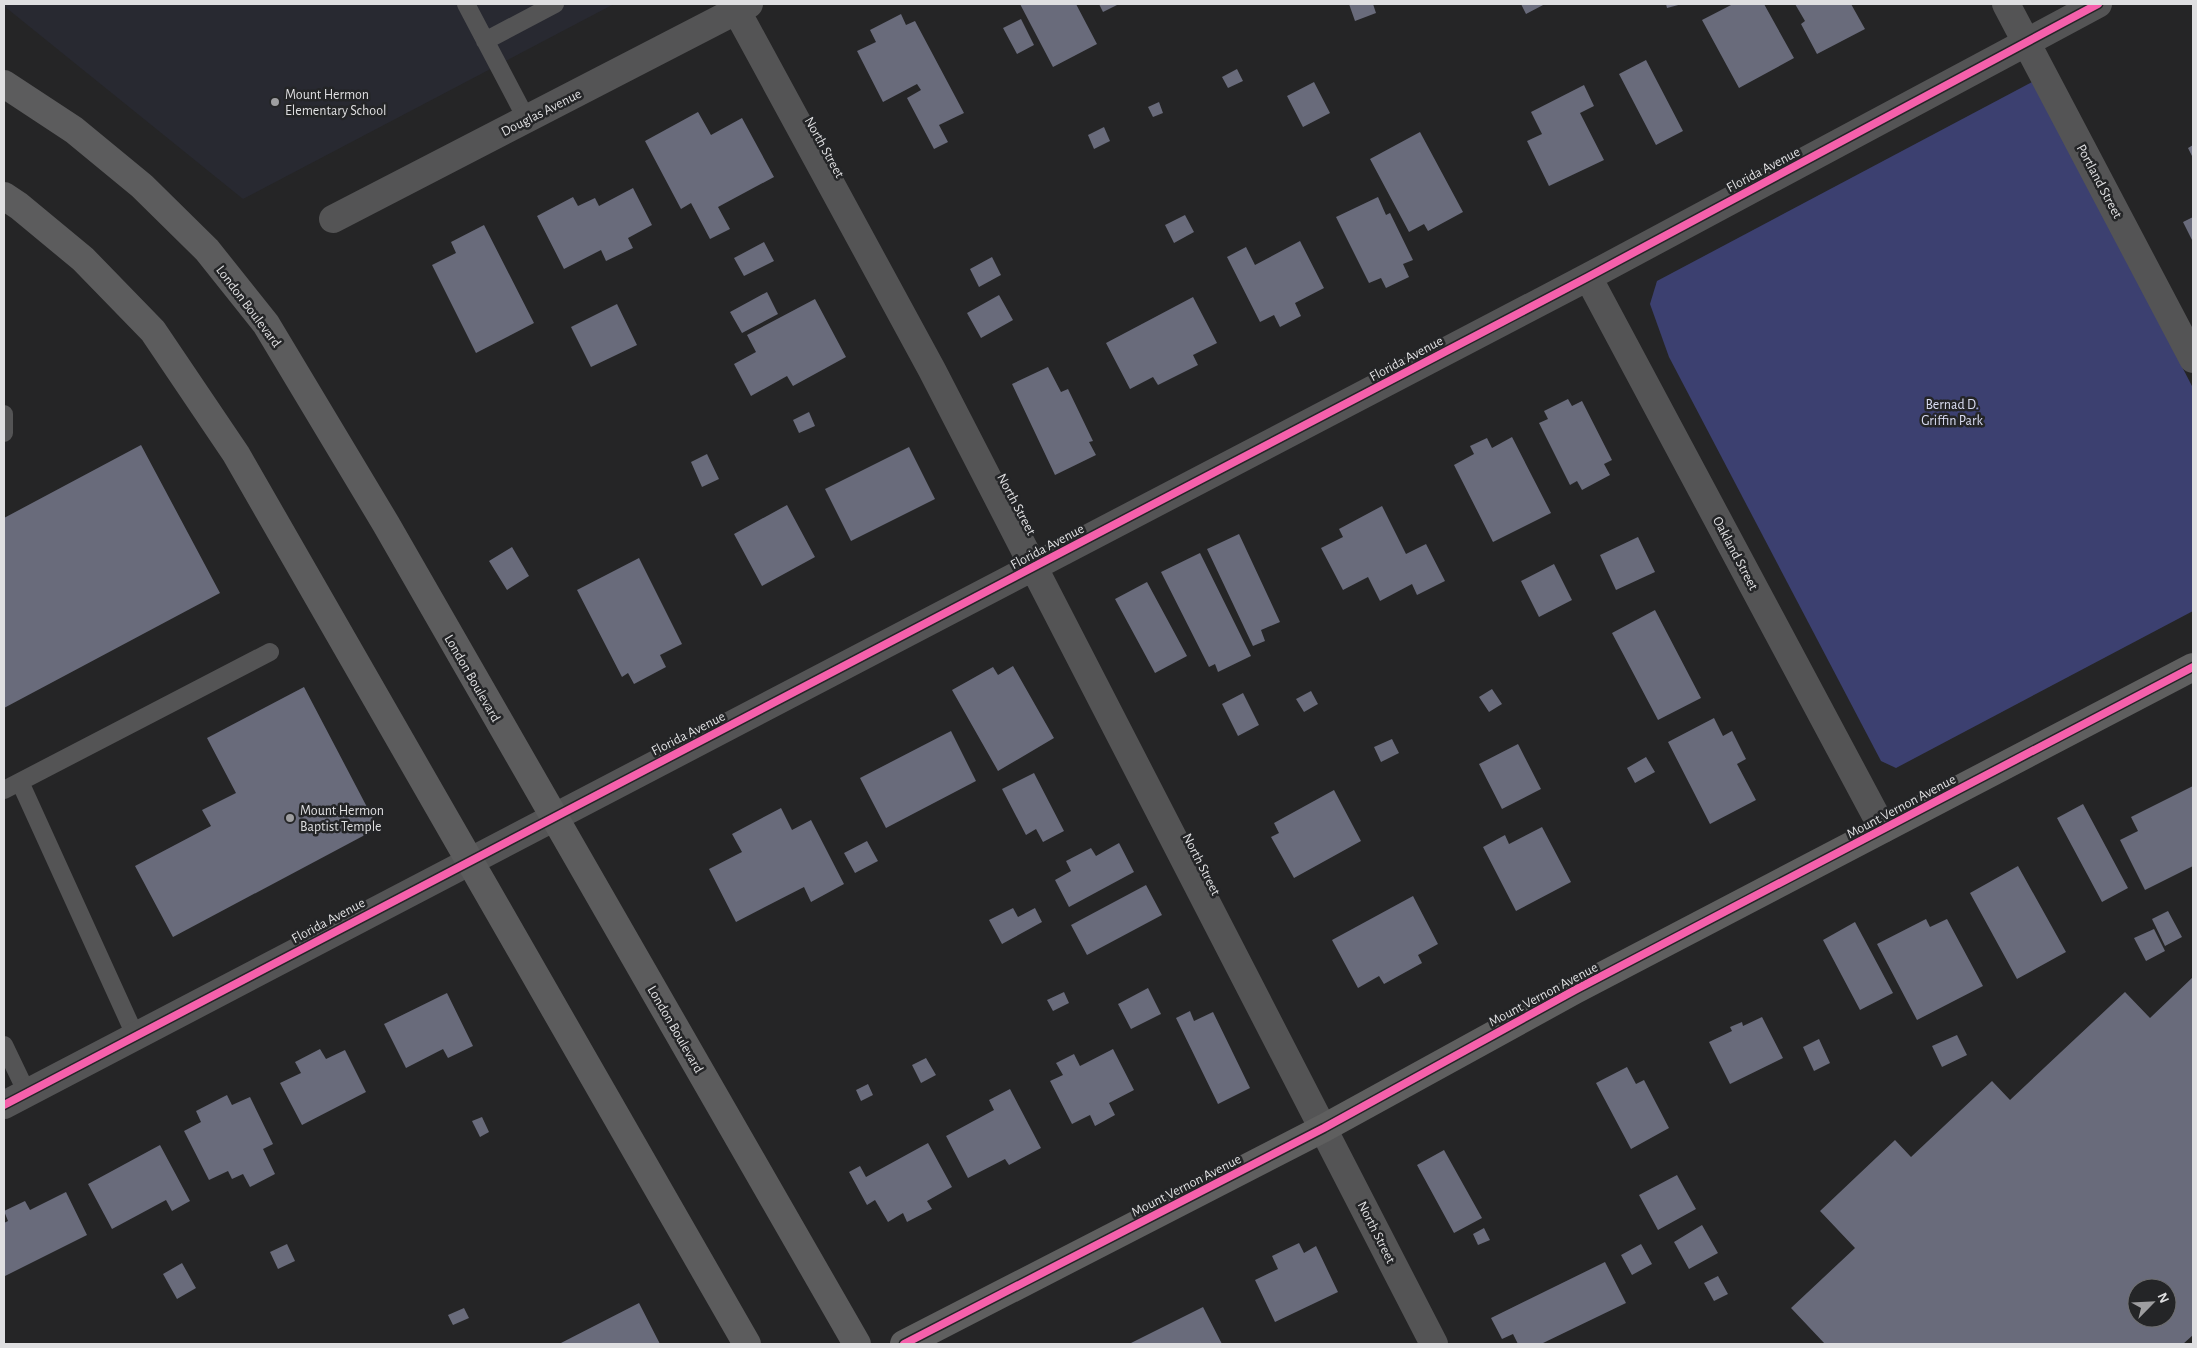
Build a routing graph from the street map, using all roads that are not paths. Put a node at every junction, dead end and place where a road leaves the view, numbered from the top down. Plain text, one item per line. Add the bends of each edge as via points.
1 (466, 4) edge
2 (556, 4) edge
3 (2006, 4) edge
4 (2098, 4) edge
5 (740, 6) edge
6 (485, 41) junction
7 (2026, 42) junction
8 (4, 84) edge
9 (527, 120) junction
10 (4, 196) edge
11 (333, 220) dead end
12 (1588, 277) junction
13 (2193, 359) edge
14 (4, 414) edge
15 (4, 433) edge
16 (1035, 567) junction
17 (270, 652) dead end
18 (2193, 667) edge
19 (20, 782) junction
20 (4, 790) edge
21 (554, 816) junction
22 (1883, 829) junction
23 (471, 860) junction
24 (135, 1035) junction
25 (4, 1045) edge
26 (15, 1099) edge
27 (1324, 1128) junction
28 (747, 1344) edge
29 (857, 1344) edge
30 (904, 1344) edge
31 (1434, 1344) edge

1 - 6 lane
2 - 6 lane
3 - 7 street, Portland Street
4 - 7 street, Florida Avenue
5 - 9 street, Douglas Avenue
5 - 16 street, North Street
6 - 9 lane
7 - 12 street, Florida Avenue
7 - 13 street, Portland Street
8 - 21 main road, London Boulevard via 74,130 142,186 206,250 266,324
9 - 11 street, Douglas Avenue
10 - 23 main road via 83,259 153,331 236,454
12 - 16 street, Florida Avenue
12 - 22 street, Oakland Street
14 - 15 lane
16 - 21 street, Florida Avenue
16 - 27 street, North Street
17 - 19 lane
18 - 22 street, Mount Vernon Avenue
19 - 20 lane
19 - 24 lane
21 - 23 street, Florida Avenue
21 - 29 main road, London Boulevard
22 - 27 street, Mount Vernon Avenue via 1575,990
23 - 24 street, Florida Avenue
23 - 28 main road
24 - 26 street, Florida Avenue
25 - 26 lane
27 - 30 street, Mount Vernon Avenue
27 - 31 street, North Street

